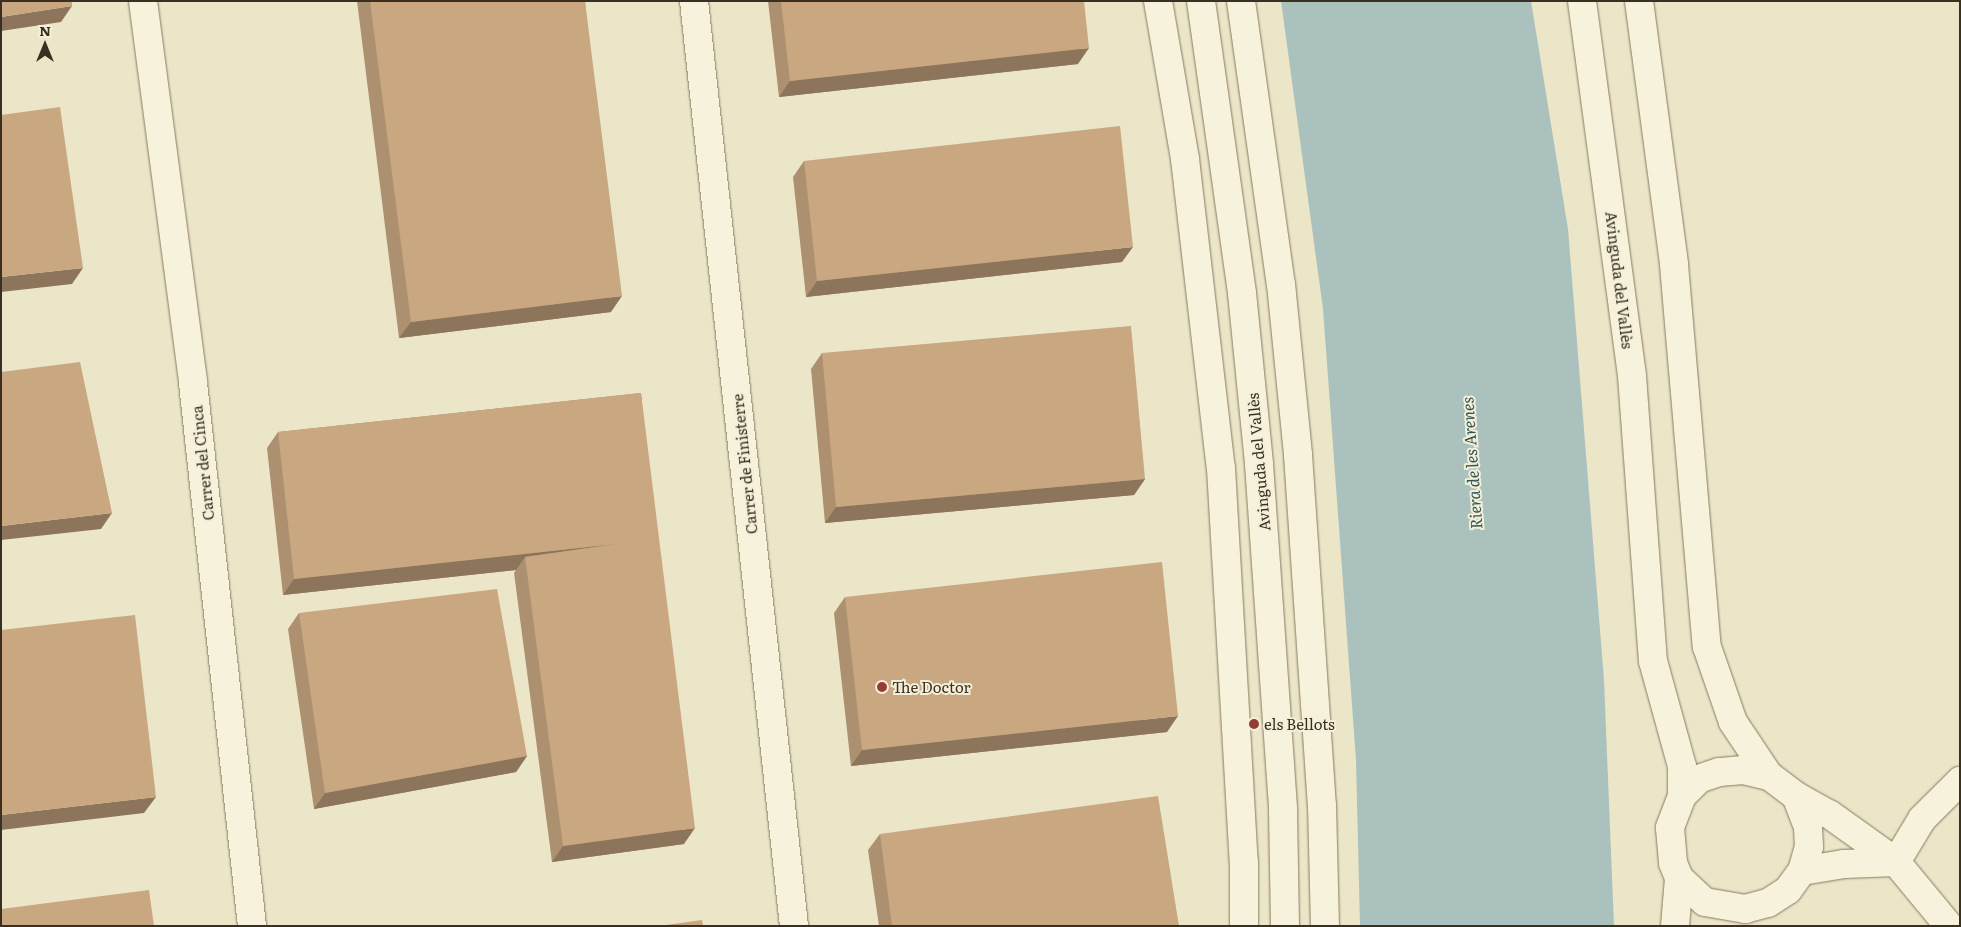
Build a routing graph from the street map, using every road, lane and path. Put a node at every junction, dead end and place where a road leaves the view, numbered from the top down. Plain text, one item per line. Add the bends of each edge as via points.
1 (143, 1) edge
2 (694, 1) edge
3 (1158, 1) edge
4 (1201, 1) edge
5 (1241, 1) edge
6 (1582, 1) edge
7 (1639, 1) edge
8 (1769, 776) junction
9 (1960, 781) edge
10 (1682, 796) junction
11 (1796, 796) junction
12 (1896, 862) junction
13 (1802, 871) junction
14 (1679, 878) junction
15 (1741, 917) edge
16 (252, 926) edge
17 (794, 926) edge
18 (1244, 926) edge
19 (1285, 926) edge
20 (1325, 926) edge
21 (1675, 926) edge
22 (1949, 926) edge

1 - 16 main road, Carrer del Cinca via 193,383
2 - 17 main road, Carrer de Finisterre
3 - 18 main road via 1185,159 1221,468 1244,863
4 - 19 main road, Avinguda del Vallès via 1242,293 1259,464 1283,811
5 - 20 main road via 1281,284 1298,455 1322,805
6 - 10 main road, Avinguda del Vallès via 1632,376 1653,661 1680,750
7 - 8 main road via 1674,265 1707,647 1733,722
8 - 10 main road via 1743,770 1719,772 1699,779
8 - 11 main road
9 - 12 main road via 1922,819
10 - 14 main road via 1670,828 1669,846
11 - 12 main road via 1829,814
11 - 13 main road via 1808,826 1809,847
12 - 13 main road via 1844,864
12 - 22 main road
13 - 15 main road via 1788,890
14 - 15 main road via 1706,902
14 - 21 main road

